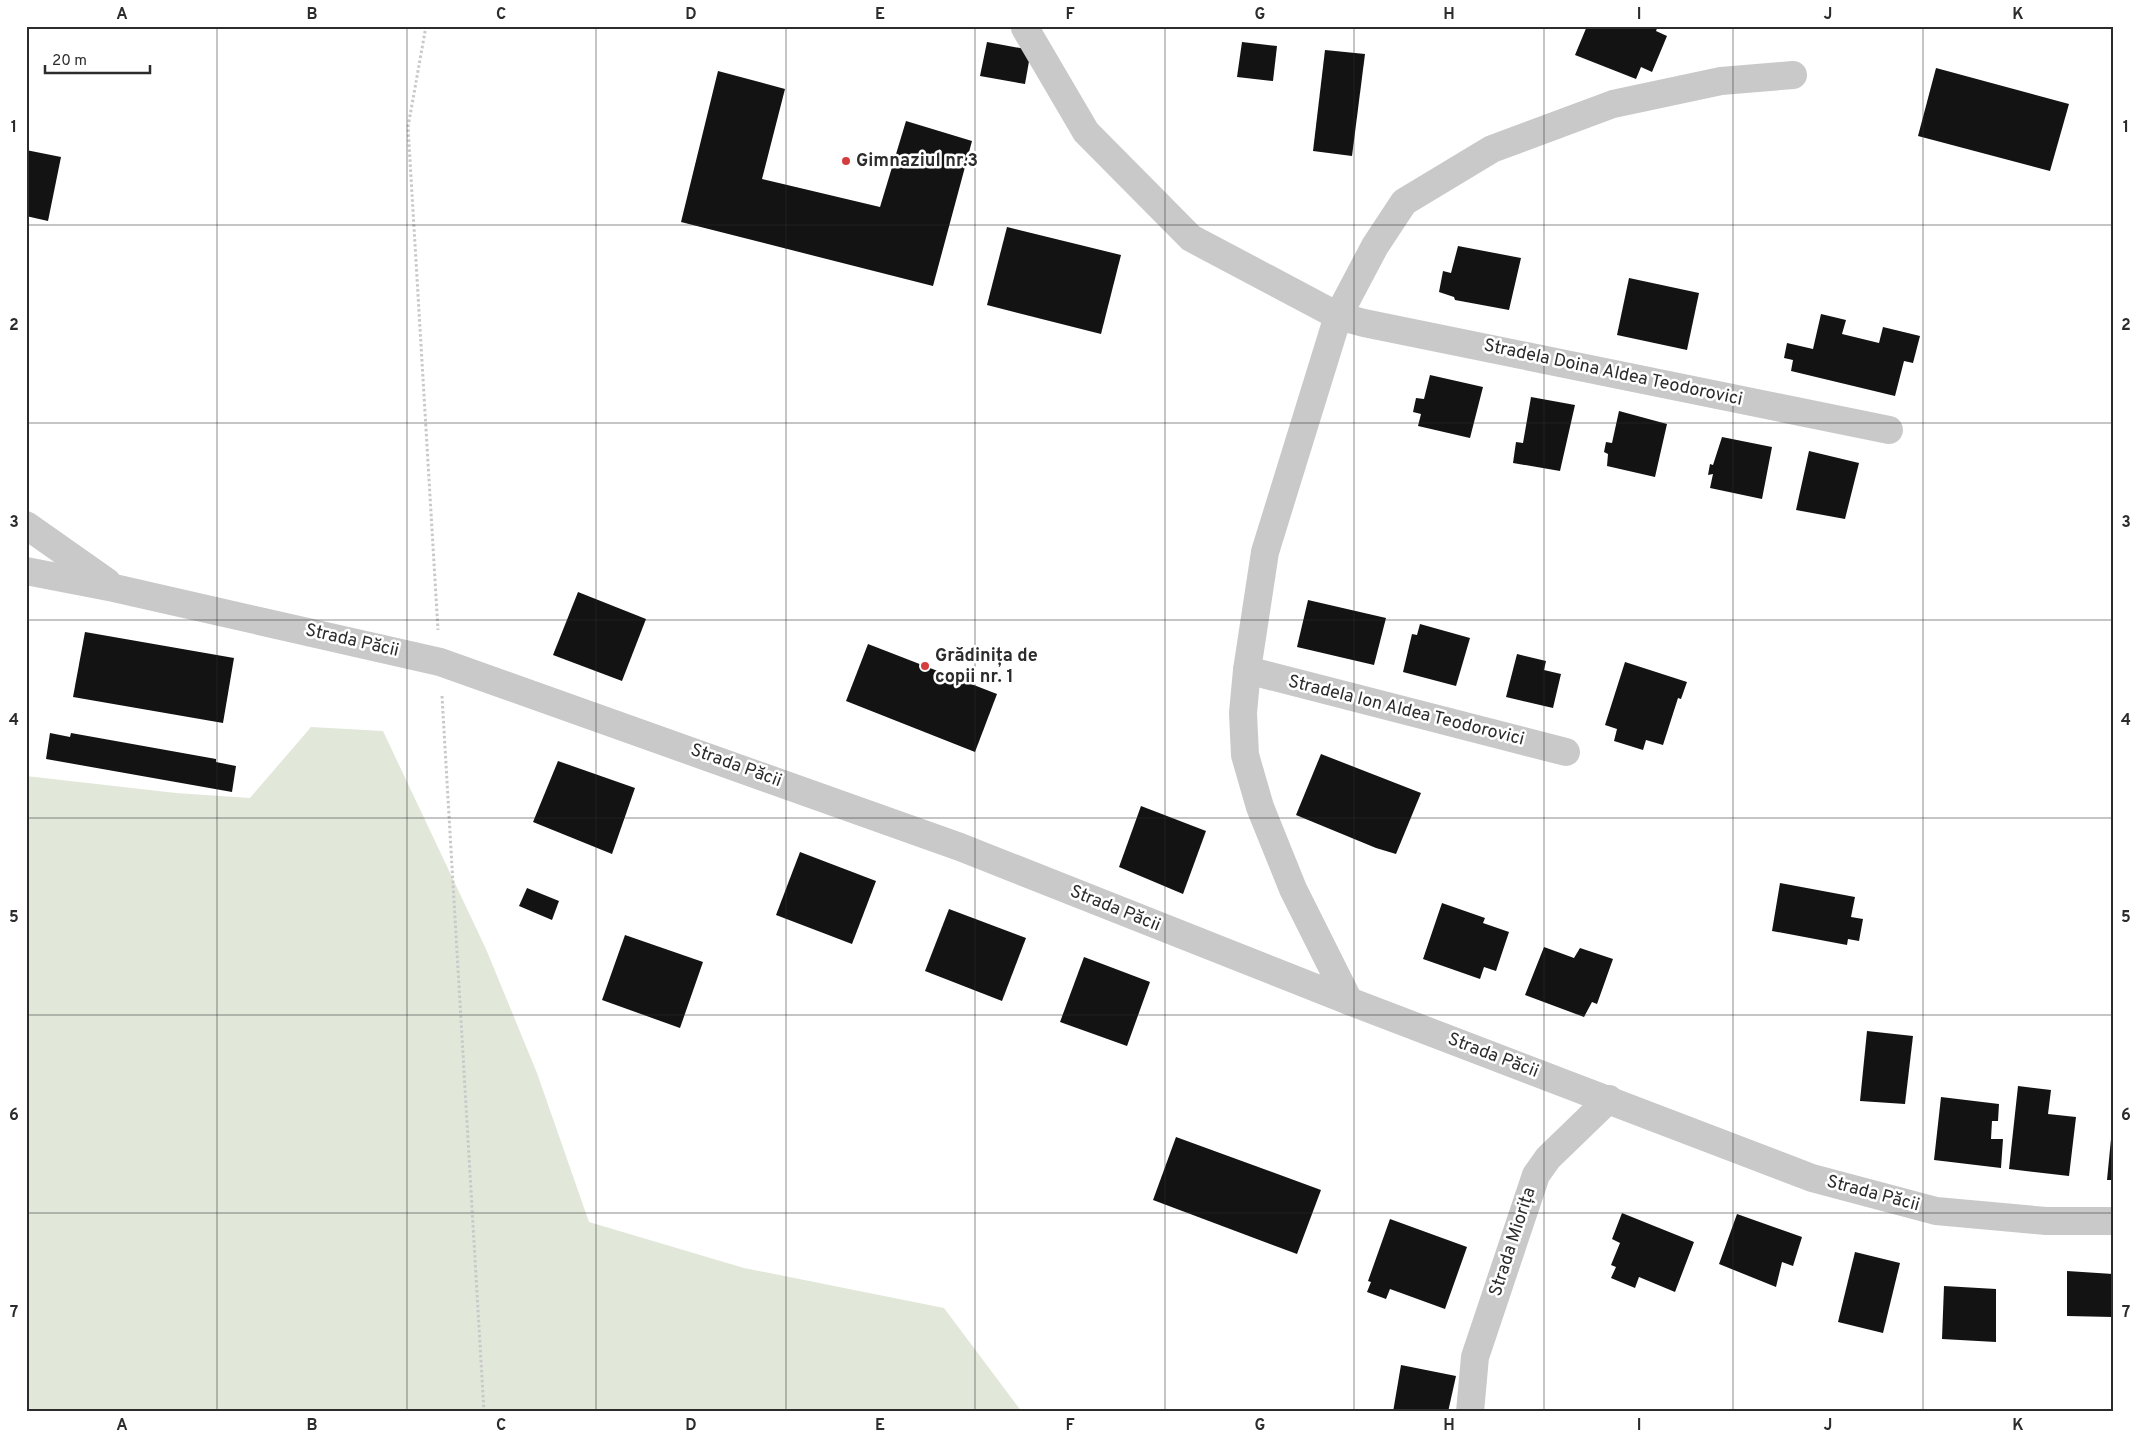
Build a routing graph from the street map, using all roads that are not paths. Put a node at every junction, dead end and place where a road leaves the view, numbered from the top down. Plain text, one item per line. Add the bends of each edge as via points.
1 (1025, 28) dead end
2 (1793, 75) dead end
3 (1338, 316) junction
4 (1889, 430) dead end
5 (26, 525) edge
6 (26, 571) edge
7 (114, 588) junction
8 (1247, 670) junction
9 (1566, 752) dead end
10 (1349, 1001) junction
11 (1609, 1099) junction
12 (2114, 1221) edge
13 (1470, 1412) edge

1 - 3 street, Stradela Doina Aldea Teodorovici via 1086,132 1191,238
2 - 3 street via 1721,81 1614,104 1492,149 1404,202 1375,246
3 - 4 street, Stradela Doina Aldea Teodorovici
3 - 8 street via 1265,552
5 - 7 street, Strada Păcii
6 - 7 street, Strada Păcii
7 - 10 street, Strada Păcii via 440,662 960,847
8 - 9 street, Stradela Ion Aldea Teodorovici
8 - 10 street via 1243,713 1245,755 1260,807 1293,888
10 - 11 street, Strada Păcii
11 - 12 street, Strada Păcii via 1812,1178 1936,1210 2046,1221
11 - 13 street, Strada Miorița via 1548,1158 1536,1175 1475,1357

